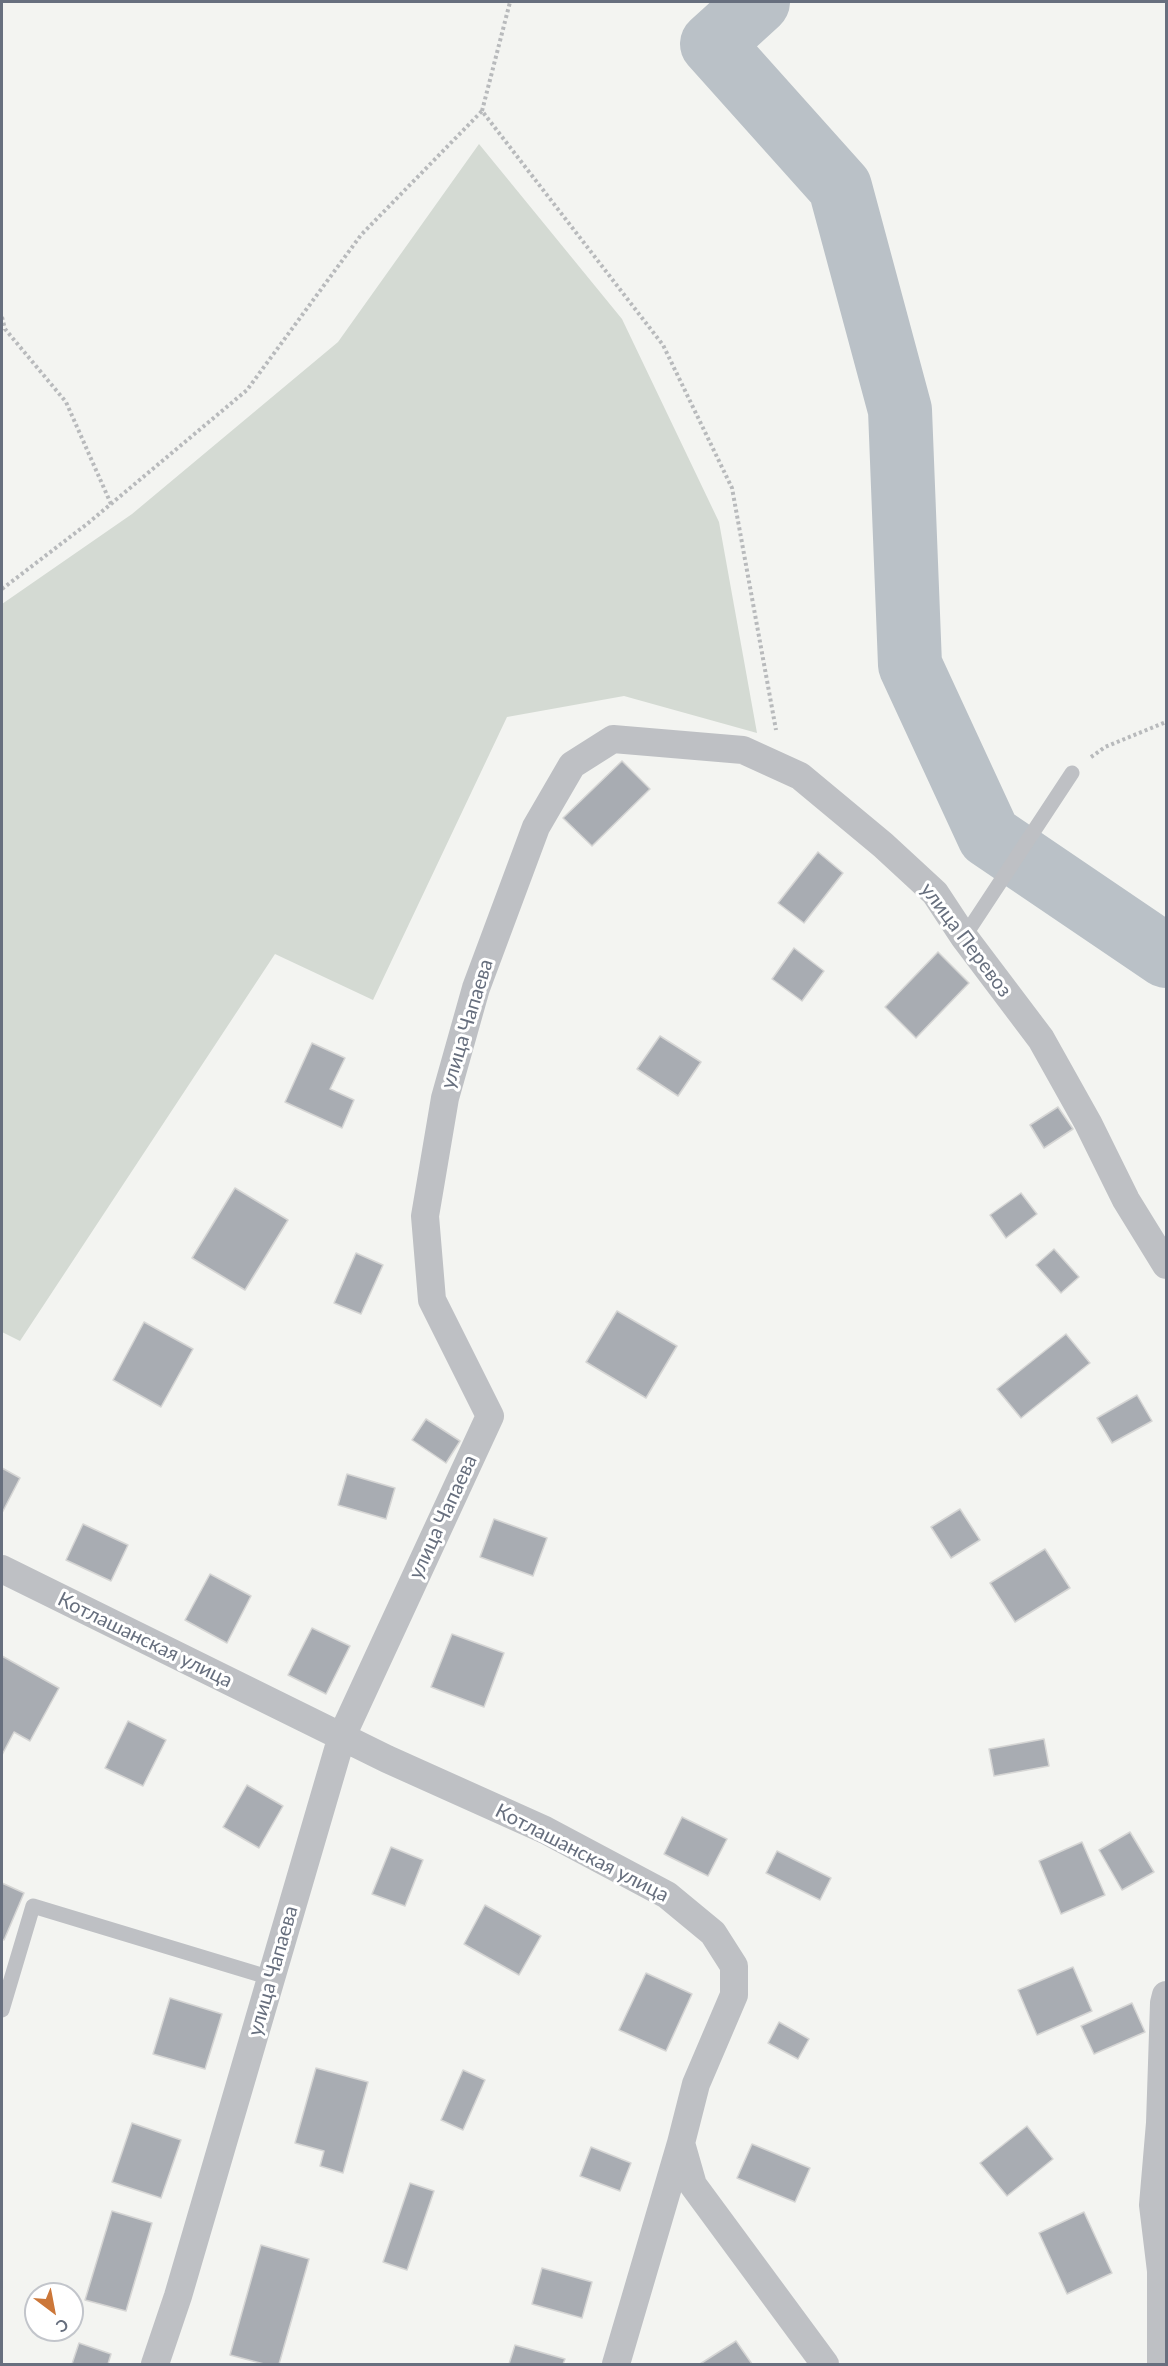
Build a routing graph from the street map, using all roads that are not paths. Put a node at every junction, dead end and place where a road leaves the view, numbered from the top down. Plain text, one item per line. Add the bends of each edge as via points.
1 (659, 742) joint
2 (1072, 773) road end
3 (964, 937) junction
4 (1167, 1265) edge
5 (2, 1569) edge
6 (342, 1736) junction
7 (271, 1978) junction
8 (1167, 1995) edge
9 (2, 2010) edge
10 (681, 2142) junction
11 (155, 2364) edge
12 (616, 2364) edge
13 (825, 2364) edge
14 (1161, 2364) edge

1 - 3 street, улица Перевоз via 743,750 800,776 935,893
1 - 6 street, улица Чапаева via 613,739 572,765 536,827 476,988 446,1098 425,1216 432,1300 490,1416
2 - 3 lane
3 - 4 street, улица Перевоз via 1041,1039 1126,1200
5 - 6 street, Котлашанская улица
6 - 7 street, улица Чапаева
6 - 10 street, Котлашанская улица via 545,1830 667,1895 713,1933 734,1966 734,1995 696,2084
7 - 9 lane via 33,1905
7 - 11 street, улица Чапаева
8 - 14 street via 1153,2205 1161,2271
10 - 12 street, Котлашанская улица
10 - 13 street via 693,2185

